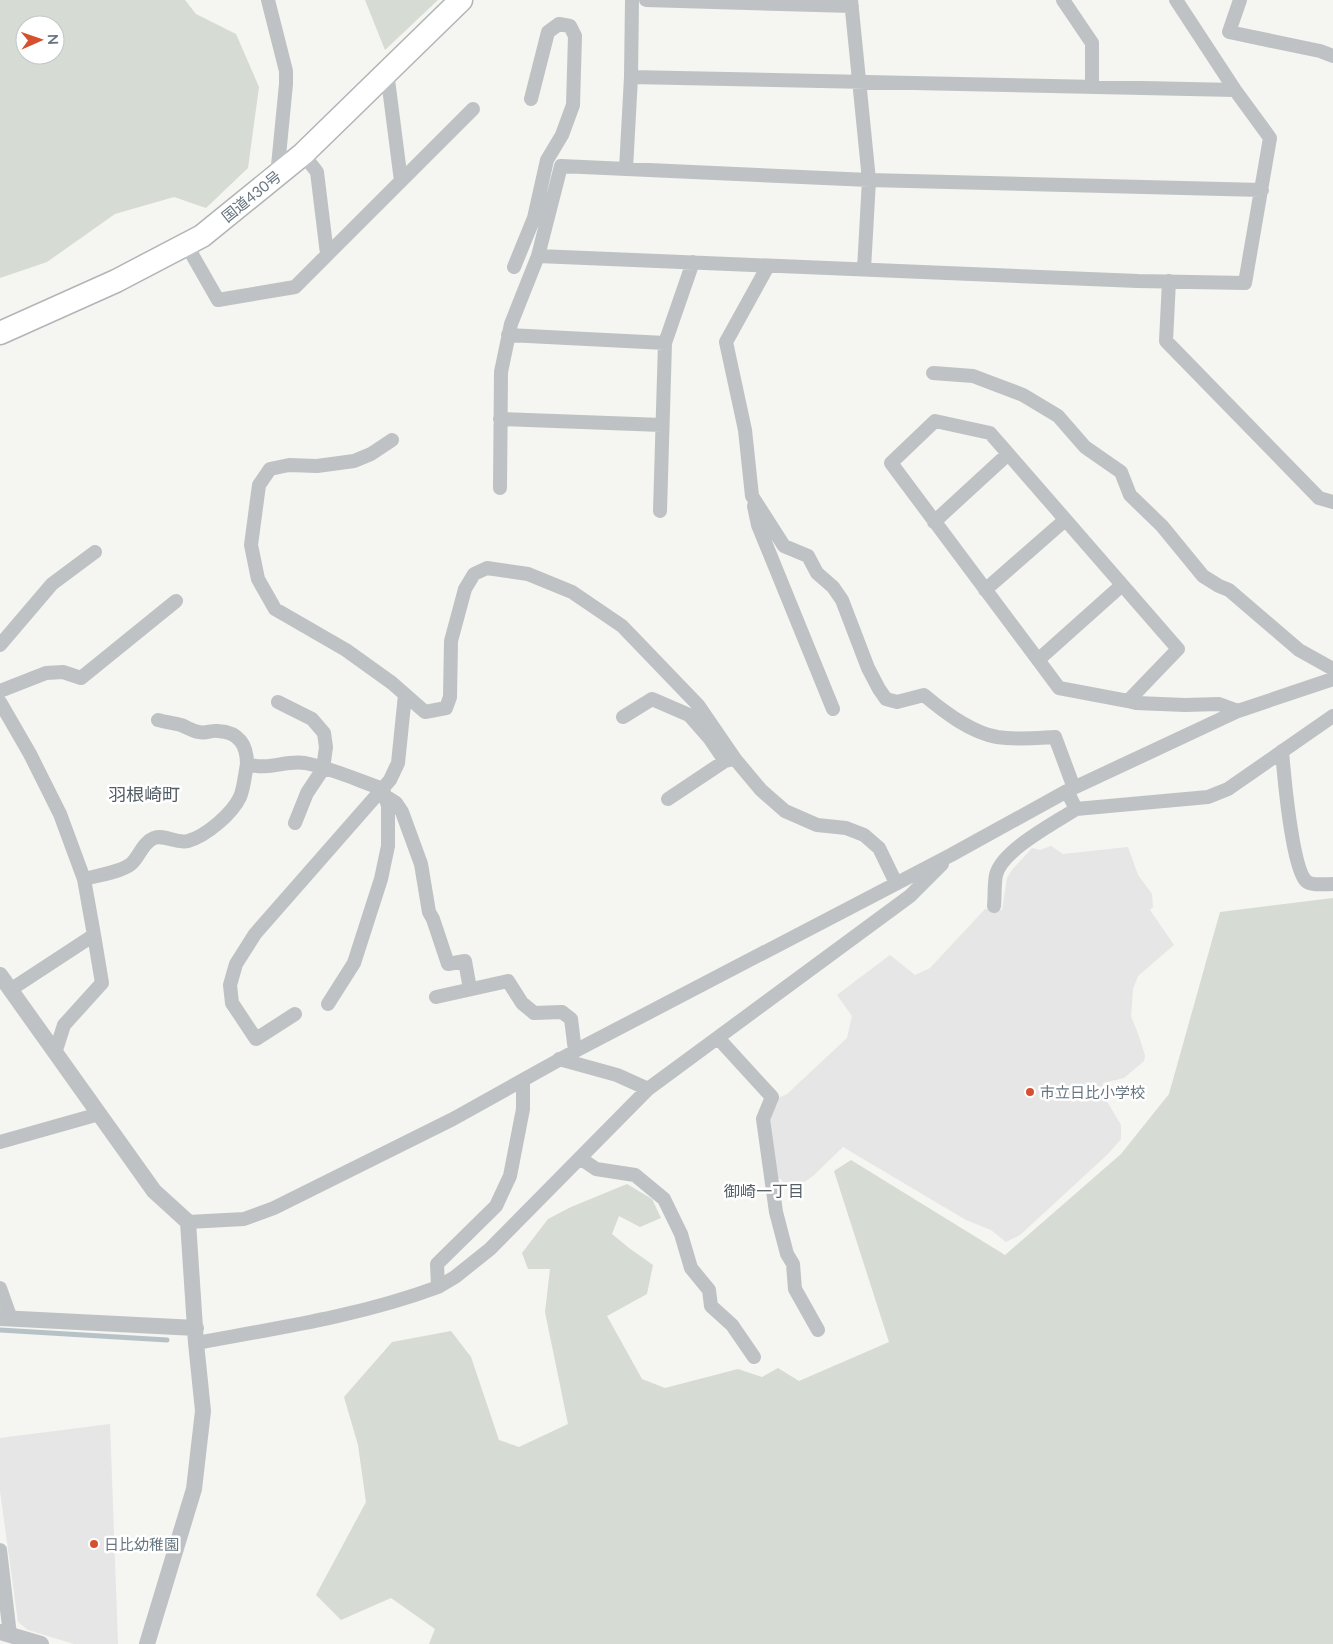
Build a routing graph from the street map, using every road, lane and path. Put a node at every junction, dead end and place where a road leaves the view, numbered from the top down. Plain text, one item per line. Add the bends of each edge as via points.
1 (268, 0) edge
2 (461, 0) edge
3 (632, 0) edge
4 (646, 0) edge
5 (1063, 0) edge
6 (1176, 0) edge
7 (1240, 0) edge
8 (852, 3) edge
9 (1333, 56) edge
10 (387, 72) junction
11 (631, 77) junction
12 (860, 82) junction
13 (1092, 87) junction
14 (1235, 90) junction
15 (531, 99) dead end
16 (473, 109) dead end
17 (303, 154) junction
18 (547, 160) junction
19 (561, 166) junction
20 (626, 169) junction
21 (277, 176) junction
22 (402, 180) junction
23 (869, 180) junction
24 (1262, 190) junction
25 (186, 244) junction
26 (327, 254) junction
27 (538, 256) junction
28 (693, 262) junction
29 (514, 266) dead end
30 (768, 266) junction
31 (864, 269) junction
32 (1169, 282) junction
33 (0, 333) edge
34 (508, 336) junction
35 (665, 343) junction
36 (932, 373) dead end
37 (500, 419) junction
38 (662, 425) junction
39 (392, 440) dead end
40 (1008, 454) junction
41 (500, 488) dead end
42 (752, 496) junction
43 (1333, 502) edge
44 (660, 511) dead end
45 (1065, 520) junction
46 (934, 522) junction
47 (95, 552) dead end
48 (1122, 585) junction
49 (985, 590) junction
50 (176, 601) dead end
51 (0, 645) edge
52 (1038, 660) junction
53 (1333, 669) edge
54 (1333, 679) edge
55 (0, 691) edge
56 (405, 695) junction
57 (1128, 701) junction
58 (0, 702) edge
59 (278, 702) dead end
60 (833, 709) dead end
61 (1238, 711) junction
62 (623, 717) dead end
63 (158, 720) dead end
64 (1331, 720) edge
65 (1282, 751) junction
66 (730, 760) junction
67 (247, 764) junction
68 (324, 768) junction
69 (1070, 790) junction
70 (384, 792) junction
71 (668, 799) dead end
72 (1076, 809) junction
73 (295, 823) dead end
74 (951, 854) junction
75 (84, 878) junction
76 (896, 883) junction
77 (1333, 884) edge
78 (994, 906) dead end
79 (94, 935) junction
80 (0, 974) edge
81 (10, 990) junction
82 (470, 990) junction
83 (436, 997) dead end
84 (328, 1004) dead end
85 (295, 1014) dead end
86 (718, 1038) junction
87 (575, 1051) junction
88 (55, 1053) junction
89 (560, 1059) junction
90 (523, 1080) junction
91 (648, 1089) junction
92 (99, 1114) junction
93 (0, 1142) edge
94 (580, 1158) junction
95 (188, 1222) junction
96 (438, 1287) junction
97 (0, 1288) edge
98 (6, 1318) edge
99 (818, 1330) dead end
100 (196, 1336) junction
101 (754, 1357) dead end
102 (0, 1550) edge
103 (5, 1634) edge
104 (41, 1644) edge
105 (147, 1644) edge

1 - 21 street via 286,71
2 - 10 highway, 国道430号
3 - 11 street
4 - 8 street
5 - 13 street via 1092,43
6 - 14 street
7 - 9 street via 1229,32
8 - 12 street
10 - 17 highway, 国道430号
10 - 22 street
11 - 12 street
11 - 20 street
12 - 13 street
12 - 23 street
13 - 14 street
14 - 24 street via 1270,138
15 - 18 street via 548,32 559,24 570,26 575,36 573,105 562,136
16 - 22 street
17 - 21 highway, 国道430号
17 - 26 street via 317,172
18 - 19 street
18 - 29 street via 534,218
19 - 20 street
19 - 27 street
20 - 23 street
21 - 25 highway, 国道430号 via 202,236
22 - 26 street
23 - 24 street
23 - 31 street
24 - 32 street via 1245,283
25 - 26 street via 218,300 295,286
25 - 33 highway, 国道430号 via 116,281
27 - 28 street
27 - 34 street
28 - 30 street
28 - 35 street
30 - 31 street
30 - 42 street via 726,342 745,430
31 - 32 street
32 - 43 street via 1166,341 1319,498
34 - 35 street
34 - 37 street via 501,372
35 - 38 street
36 - 53 street via 973,376 1023,395 1058,416 1085,447 1121,472 1130,495 1162,526 1203,576 1229,590 1299,650
37 - 38 street
37 - 41 street
38 - 44 street
39 - 56 street via 354,461 270,469 259,484 251,545 258,580 275,609 346,650
40 - 45 street
40 - 46 street
40 - 46 street via 990,433 935,421 891,463
42 - 60 street via 758,525
42 - 69 street via 784,546 808,556 817,572 842,600 868,668 886,700 897,702 924,695 947,715 984,734 1019,738 1055,737
45 - 48 street
45 - 49 street
46 - 49 street
47 - 51 street via 52,584
48 - 52 street
48 - 57 street via 1178,650
49 - 52 street
50 - 55 street via 81,678 63,672 46,673
52 - 57 street via 1059,688
54 - 61 street
56 - 66 street via 426,712 446,708 450,697 451,641 465,589 474,574 487,568 528,574 572,592 622,626 698,704
56 - 70 street via 398,763
57 - 61 street via 1219,704
58 - 75 street via 60,814
59 - 68 street via 312,719 324,733
61 - 69 street
62 - 66 street via 652,699 689,715
63 - 67 street via 194,731 206,733 217,730 233,735 241,740 247,752
64 - 65 street
65 - 72 street via 1228,790 1208,797
65 - 77 street via 1289,821 1305,880
66 - 71 street
66 - 76 street via 785,811 817,825 846,828 864,835 879,848
67 - 68 street via 257,767 290,762
67 - 75 street via 240,797 231,811 206,833 187,841 154,838 131,864
68 - 70 street
68 - 73 street via 307,793
69 - 72 street
69 - 74 street
70 - 82 street via 402,812 421,864 429,912 448,964 465,961
70 - 84 street via 388,806 388,846 381,879 354,963
70 - 85 street via 255,934 236,964 230,985 232,1003 256,1039
72 - 78 street via 1019,846 1004,860 996,875
74 - 76 street
74 - 86 street via 910,896
75 - 79 street
76 - 87 street
79 - 81 street
79 - 88 street via 102,983 64,1025
80 - 81 street
81 - 88 street
82 - 83 street
82 - 87 street via 508,981 522,1003 534,1013 562,1012 571,1019
86 - 91 street
86 - 99 street via 772,1098 764,1119 776,1212 787,1254 793,1264 795,1289
87 - 89 street
88 - 92 street
89 - 90 street
89 - 91 street via 617,1075
90 - 95 street via 453,1119 274,1208 244,1219
90 - 96 street via 523,1109 510,1176 496,1206 436,1264
91 - 94 street
92 - 93 street
92 - 95 street via 154,1191
94 - 96 street via 490,1249
94 - 101 street via 596,1169 634,1175 664,1200 681,1234 691,1268 709,1290 711,1306 732,1325
95 - 100 street
96 - 100 street via 404,1300 349,1314
97 - 98 street
98 - 100 street
100 - 105 street via 203,1411 194,1489
102 - 103 street
103 - 104 street

